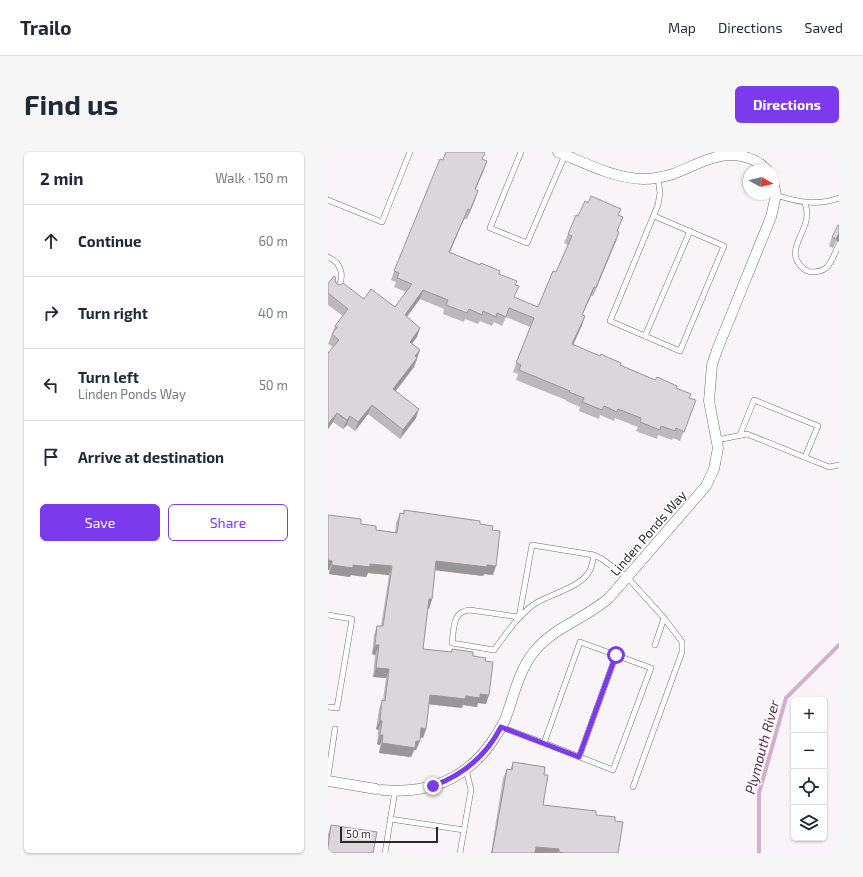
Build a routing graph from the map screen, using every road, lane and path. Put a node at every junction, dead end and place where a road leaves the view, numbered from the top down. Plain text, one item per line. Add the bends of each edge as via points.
1 (410, 152) edge
2 (521, 152) edge
3 (561, 153) edge
4 (759, 164) edge
5 (658, 178) junction
6 (779, 196) edge
7 (839, 198) edge
8 (328, 200) edge
9 (775, 200) edge
10 (805, 203) junction
11 (654, 216) junction
12 (690, 231) junction
13 (839, 244) edge
14 (328, 257) edge
15 (336, 290) edge
16 (645, 336) junction
17 (740, 435) junction
18 (717, 440) junction
19 (805, 458) junction
20 (839, 465) edge
21 (594, 555) junction
22 (628, 578) junction
23 (328, 615) edge
24 (519, 617) junction
25 (664, 618) junction
26 (655, 645) dead end
27 (616, 655) junction
28 (328, 707) edge
29 (501, 727) junction
30 (335, 729) dead end
31 (544, 743) junction
32 (579, 757) junction
33 (466, 769) junction
34 (328, 776) edge
35 (328, 780) edge
36 (633, 788) dead end
37 (395, 791) junction
38 (390, 819) junction
39 (464, 830) junction
40 (385, 853) edge
41 (460, 853) edge

1 - 8 lane via 382,222
2 - 3 lane via 490,228 527,243
3 - 5 street via 618,175
4 - 5 street via 744,157 714,157
5 - 11 lane via 660,193
6 - 10 lane
7 - 10 lane
9 - 18 street, Linden Ponds Way via 771,217 712,365 709,401
10 - 13 lane via 808,213 796,248 797,263 802,269 810,272 825,269
11 - 12 lane
11 - 16 lane via 610,321
12 - 16 lane
12 - 16 lane via 724,246 680,351
14 - 15 lane via 340,267 343,275 342,283
17 - 18 lane
17 - 19 lane via 747,434
17 - 19 lane via 754,400 818,426
18 - 22 street, Linden Ponds Way via 717,459 706,486
19 - 20 lane via 829,467
21 - 22 lane
21 - 24 lane via 585,577 534,604
21 - 24 lane via 532,545
22 - 25 lane
22 - 29 street, Linden Ponds Way via 598,608 556,631 534,652 518,678
23 - 28 lane via 352,619 337,708
24 - 24 lane via 494,650 452,643 455,620 464,610
25 - 26 lane
25 - 36 lane via 682,642 682,652
27 - 31 lane via 580,642
27 - 32 lane
27 - 32 lane via 651,668 613,770
29 - 31 lane
29 - 33 street, Linden Ponds Way via 485,751
30 - 34 lane
31 - 32 lane
33 - 37 street, Linden Ponds Way via 433,786
33 - 39 lane via 471,790
35 - 37 street, Linden Ponds Way
37 - 38 lane
38 - 39 lane
38 - 40 lane
39 - 41 lane

